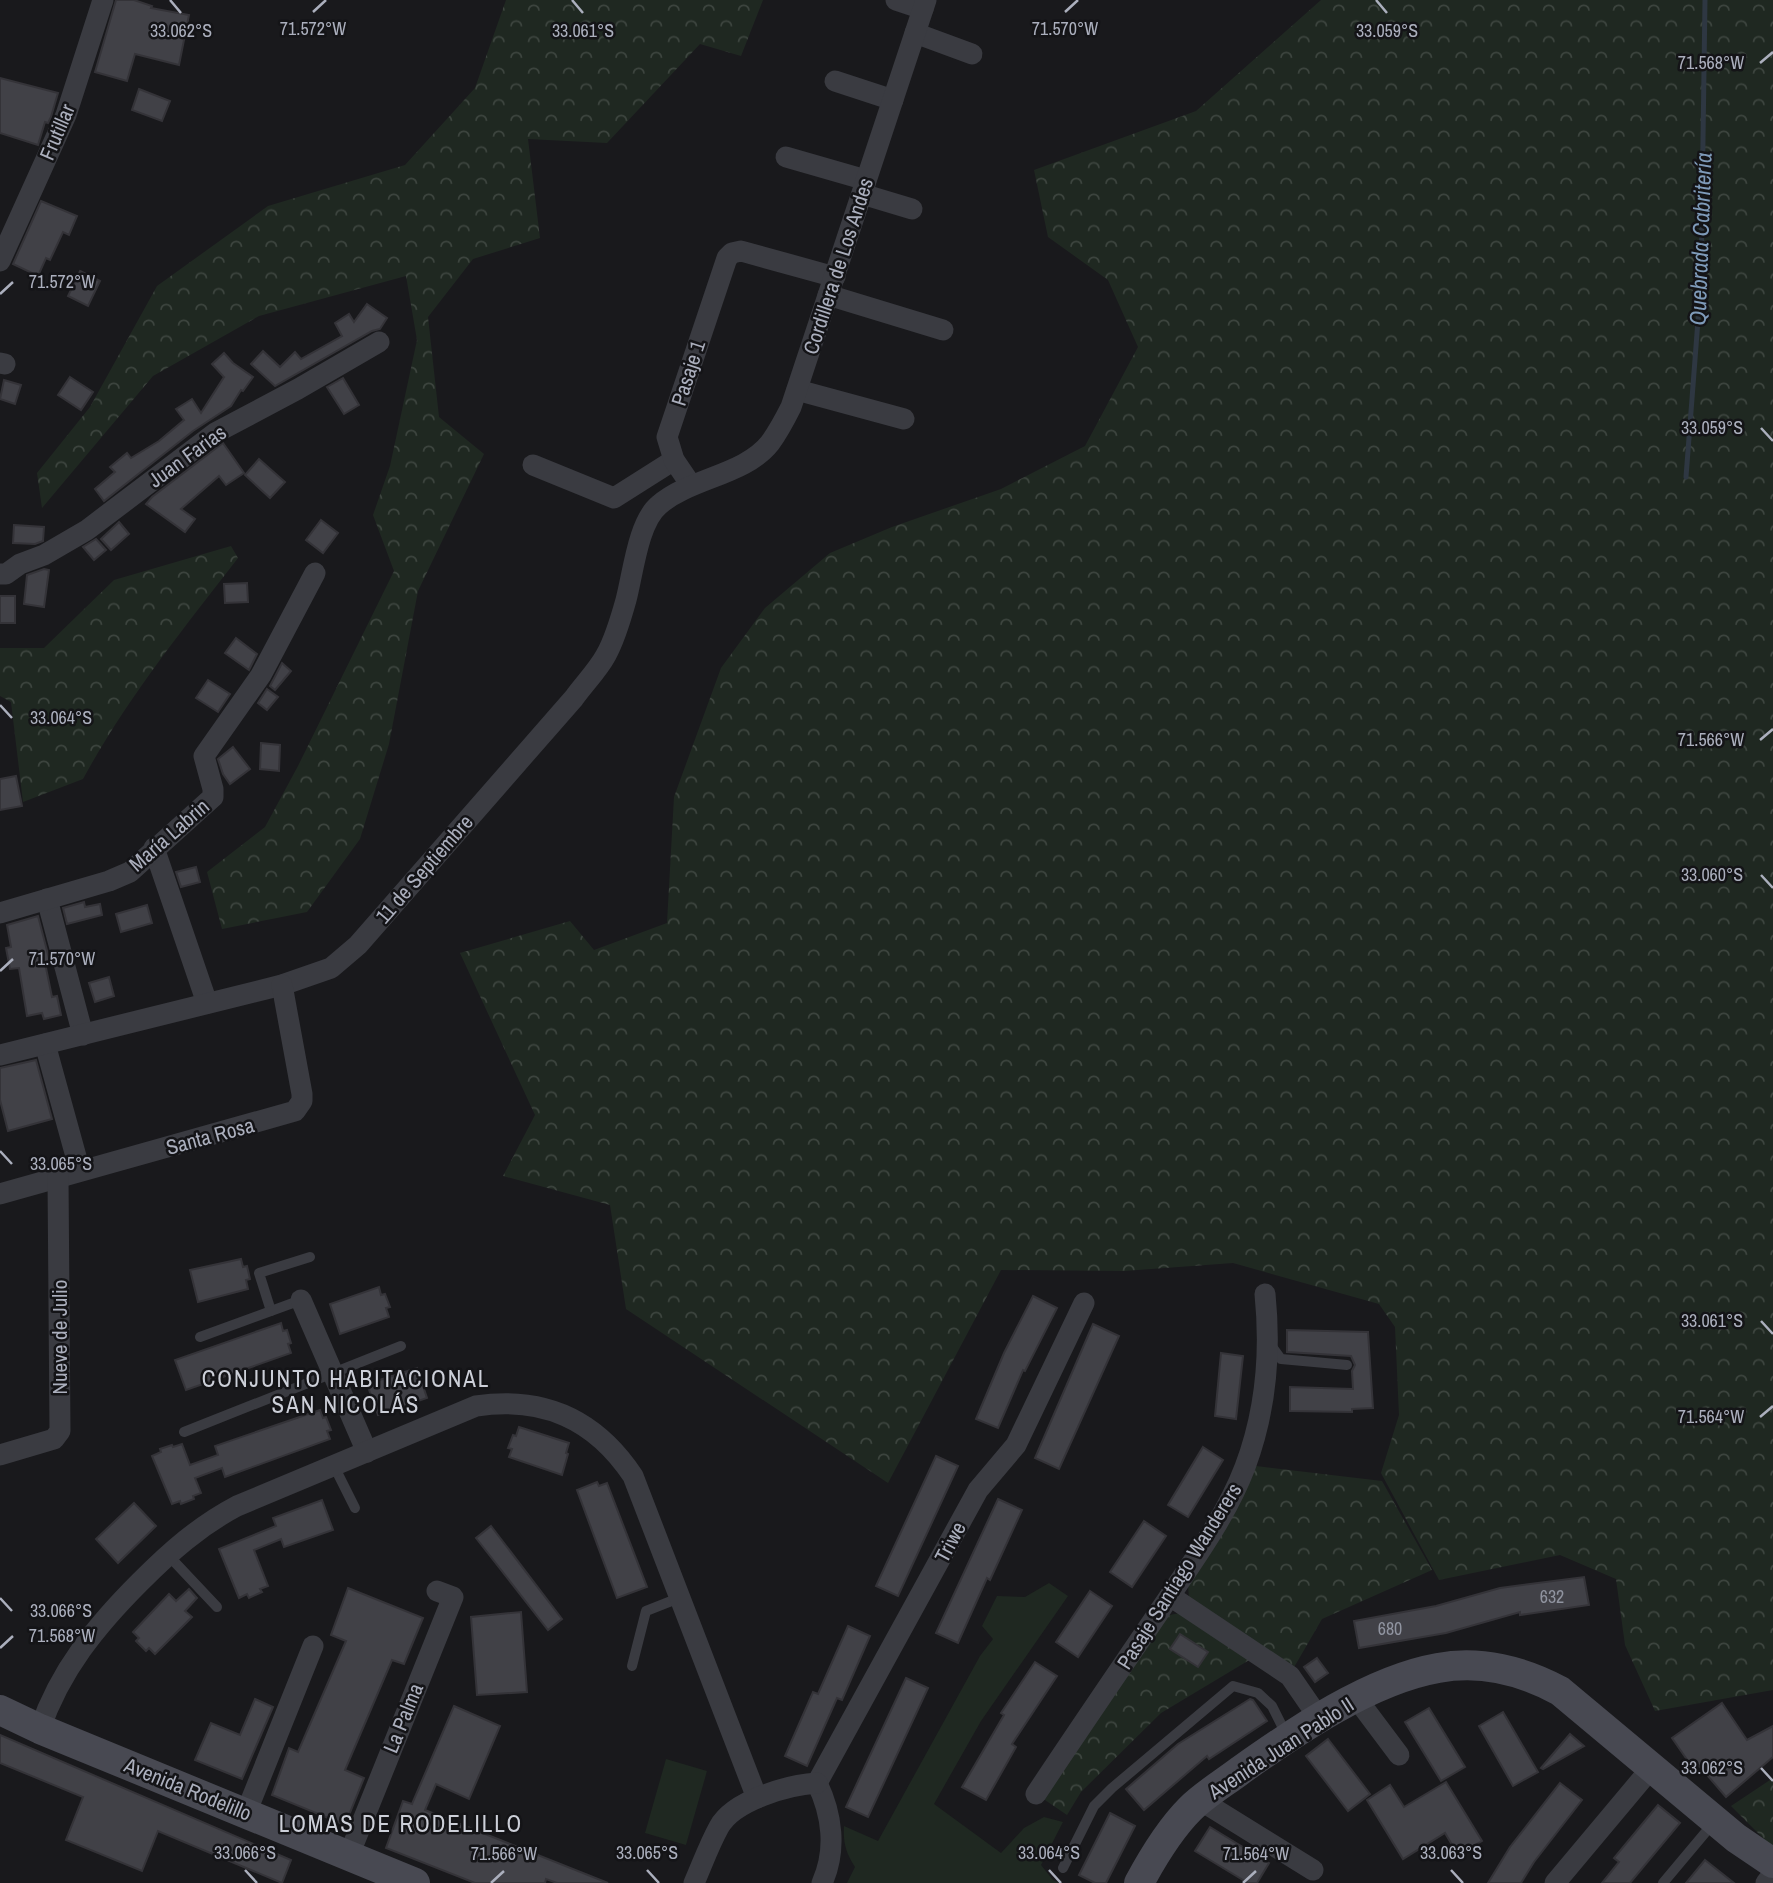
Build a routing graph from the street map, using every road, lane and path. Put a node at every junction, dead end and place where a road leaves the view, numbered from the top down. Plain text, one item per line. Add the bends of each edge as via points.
1 (103, 0) edge
2 (896, 0) edge
3 (925, 5) edge
4 (915, 33) junction
5 (972, 54) dead end
6 (835, 81) dead end
7 (893, 100) junction
8 (786, 157) dead end
9 (864, 187) junction
10 (912, 209) dead end
11 (0, 261) edge
12 (832, 286) junction
13 (943, 330) dead end
14 (379, 342) dead end
15 (797, 390) junction
16 (904, 419) dead end
17 (674, 460) junction
18 (533, 465) dead end
19 (691, 485) junction
20 (315, 573) dead end
21 (0, 574) edge
22 (154, 848) junction
23 (47, 899) junction
24 (0, 913) edge
25 (282, 985) junction
26 (207, 1003) junction
27 (83, 1035) junction
28 (45, 1044) junction
29 (0, 1055) edge
30 (80, 1171) junction
31 (58, 1177) junction
32 (0, 1194) edge
33 (310, 1257) dead end
34 (1265, 1294) dead end
35 (301, 1300) joint
36 (1084, 1303) dead end
37 (271, 1311) junction
38 (200, 1337) dead end
39 (1268, 1342) junction
40 (401, 1346) dead end
41 (1347, 1365) dead end
42 (333, 1374) junction
43 (184, 1432) dead end
44 (367, 1452) junction
45 (0, 1455) edge
46 (334, 1466) junction
47 (355, 1508) dead end
48 (168, 1555) junction
49 (438, 1591) dead end
50 (1170, 1596) junction
51 (679, 1598) junction
52 (216, 1607) dead end
53 (313, 1646) dead end
54 (632, 1666) dead end
55 (1357, 1699) junction
56 (0, 1710) edge
57 (1318, 1718) junction
58 (40, 1729) junction
59 (1289, 1738) junction
60 (1399, 1755) dead end
61 (1653, 1766) junction
62 (817, 1783) junction
63 (1036, 1794) dead end
64 (757, 1798) junction
65 (1200, 1800) junction
66 (246, 1812) junction
67 (1716, 1821) junction
68 (349, 1854) junction
69 (1773, 1863) edge
70 (1063, 1868) dead end
71 (1313, 1870) dead end
72 (1773, 1874) edge
73 (415, 1883) edge
74 (694, 1883) edge
75 (822, 1883) edge
76 (1139, 1883) edge
77 (1555, 1883) edge
78 (1663, 1883) edge
79 (1766, 1883) edge

1 - 11 street, Frutillar via 66,115
2 - 3 street
3 - 4 street, Cordillera de Los Andes
4 - 5 street
4 - 7 street, Cordillera de Los Andes
6 - 7 street
7 - 9 street, Cordillera de Los Andes
8 - 9 street
9 - 10 street
9 - 12 street, Cordillera de Los Andes
12 - 13 street
12 - 15 street, Cordillera de Los Andes
12 - 17 street, Pasaje 1 via 741,251 727,258 667,438
14 - 21 street, Juan Farias via 215,433 87,530
15 - 16 street
15 - 19 street, Cordillera de Los Andes via 769,445 740,466
17 - 18 street via 614,498
17 - 19 street, Pasaje 1
19 - 25 street, 11 de Septiembre via 658,506 646,521 606,656 574,698 358,945 331,968
20 - 22 street, María Labrin via 261,675 204,756 214,797
22 - 23 street, María Labrin via 130,872
22 - 26 street
23 - 24 street, María Labrin
23 - 27 street
25 - 26 street, 11 de Septiembre
25 - 30 street, Santa Rosa via 302,1094 295,1111
26 - 27 street, 11 de Septiembre
27 - 28 street, 11 de Septiembre
28 - 29 street, 11 de Septiembre
28 - 30 street
30 - 31 street, Santa Rosa
31 - 32 street, Santa Rosa
31 - 45 street, Nueve de Julio via 60,1431 54,1439
33 - 37 lane via 259,1273
34 - 39 street, Pasaje Santiago Wanderers
35 - 37 lane
35 - 42 street
36 - 62 street, Triwe via 1016,1445 978,1490
37 - 38 lane
39 - 41 lane via 1281,1359
39 - 50 street, Pasaje Santiago Wanderers via 1260,1418 1245,1468
40 - 42 lane
42 - 43 lane
42 - 44 street
44 - 46 street
44 - 51 street via 476,1406 524,1404 571,1418 612,1448 633,1476
46 - 47 lane
46 - 48 street via 228,1510
48 - 52 lane
48 - 58 street via 87,1639 63,1675
49 - 68 street, La Palma via 453,1597
50 - 57 street via 1290,1676
50 - 63 street, Pasaje Santiago Wanderers
51 - 54 lane via 646,1611
51 - 64 street
53 - 66 street
55 - 57 street, Avenida Juan Pablo II
55 - 60 street
55 - 61 street, Avenida Juan Pablo II via 1392,1682 1439,1668 1506,1670 1572,1698
56 - 58 street, Avenida Rodelillo
57 - 59 street, Avenida Juan Pablo II
58 - 66 street, Avenida Rodelillo
59 - 65 street, Avenida Juan Pablo II
59 - 70 lane via 1272,1706 1258,1693 1233,1686 1094,1806
61 - 67 street, Avenida Juan Pablo II
61 - 77 street
62 - 64 street via 786,1787
62 - 75 street via 828,1810 831,1838
64 - 74 street via 720,1824
65 - 71 street
65 - 76 street, Avenida Juan Pablo II via 1172,1830
66 - 68 street, Avenida Rodelillo
67 - 69 street, Avenida Juan Pablo II
67 - 78 lane
68 - 73 street, Avenida Rodelillo
72 - 79 street

